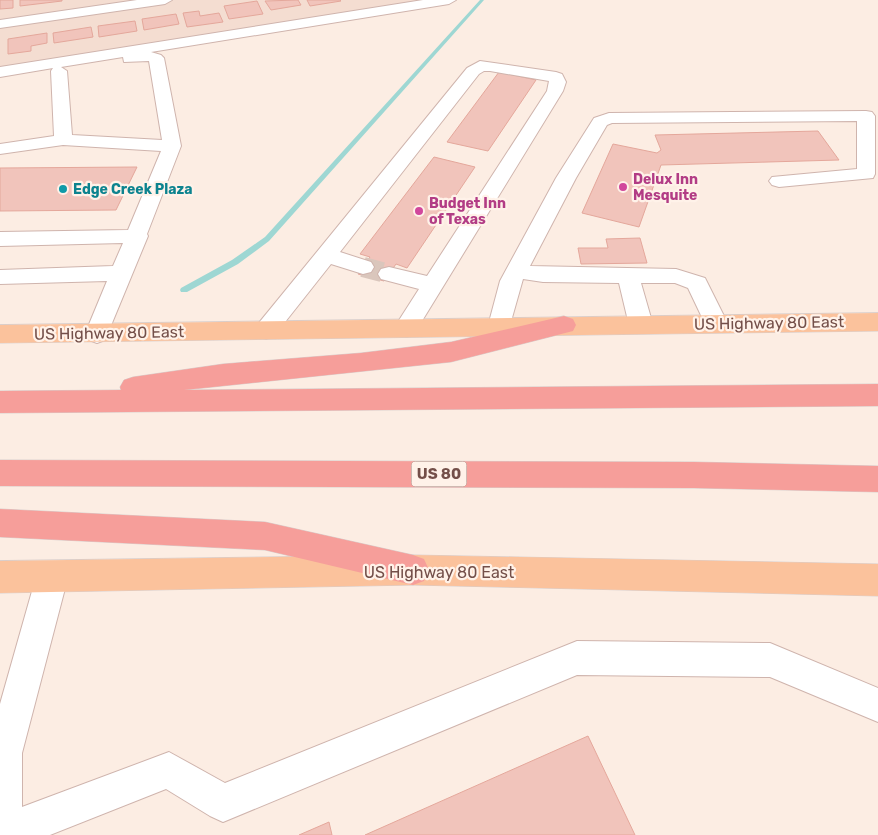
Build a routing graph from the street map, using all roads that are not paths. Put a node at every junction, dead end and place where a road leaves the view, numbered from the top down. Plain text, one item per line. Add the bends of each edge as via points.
1 (165, 0) edge
2 (449, 0) edge
3 (0, 24) edge
4 (59, 71) junction
5 (0, 72) edge
6 (0, 82) edge
7 (63, 140) junction
8 (172, 146) junction
9 (0, 149) edge
10 (872, 175) edge
11 (779, 181) dead end
12 (138, 236) junction
13 (0, 239) edge
14 (326, 255) junction
15 (363, 267) tunnel mouth
16 (516, 271) junction
17 (122, 274) junction
18 (390, 274) tunnel mouth
19 (628, 275) junction
20 (0, 278) edge
21 (433, 285) junction
22 (878, 322) edge
23 (716, 324) junction
24 (564, 325) junction
25 (641, 325) junction
26 (500, 326) junction
27 (406, 328) junction
28 (266, 330) junction
29 (0, 334) edge
30 (97, 334) junction
31 (878, 395) edge
32 (0, 402) edge
33 (32, 402) junction
34 (0, 473) edge
35 (878, 478) edge
36 (0, 523) edge
37 (413, 570) junction
38 (0, 577) edge
39 (52, 577) junction
40 (878, 580) edge
41 (878, 705) edge
42 (3, 834) edge

1 - 3 street
2 - 5 street
4 - 6 street
4 - 7 street
4 - 8 street via 147,56 156,58
7 - 8 street
7 - 9 street
8 - 12 street
10 - 11 street
10 - 16 street via 866,116 609,118 600,122 590,138
12 - 13 street
12 - 17 street
14 - 15 street
14 - 21 street via 473,71 480,66 490,66 556,77 555,91
14 - 28 street
16 - 19 street
16 - 26 street
17 - 20 street
17 - 30 street
18 - 21 street
19 - 23 street via 676,276 697,283
19 - 25 street
21 - 27 street
22 - 23 main road, US Highway 80 East
23 - 25 main road, US Highway 80 East
24 - 25 main road, US Highway 80 East
24 - 26 main road, US Highway 80 East
24 - 33 highway via 451,352 361,364 223,374
26 - 27 main road, US Highway 80 East
27 - 28 main road, US Highway 80 East
28 - 30 main road, US Highway 80 East
29 - 30 main road, US Highway 80 East
31 - 33 highway
32 - 33 highway
34 - 35 highway, US 80
36 - 37 highway via 265,536
37 - 39 main road, US Highway 80 East
37 - 40 main road, US Highway 80 East
38 - 39 main road, US Highway 80 East
39 - 42 street via 4,753
41 - 42 street via 770,660 577,658 224,803 169,770

